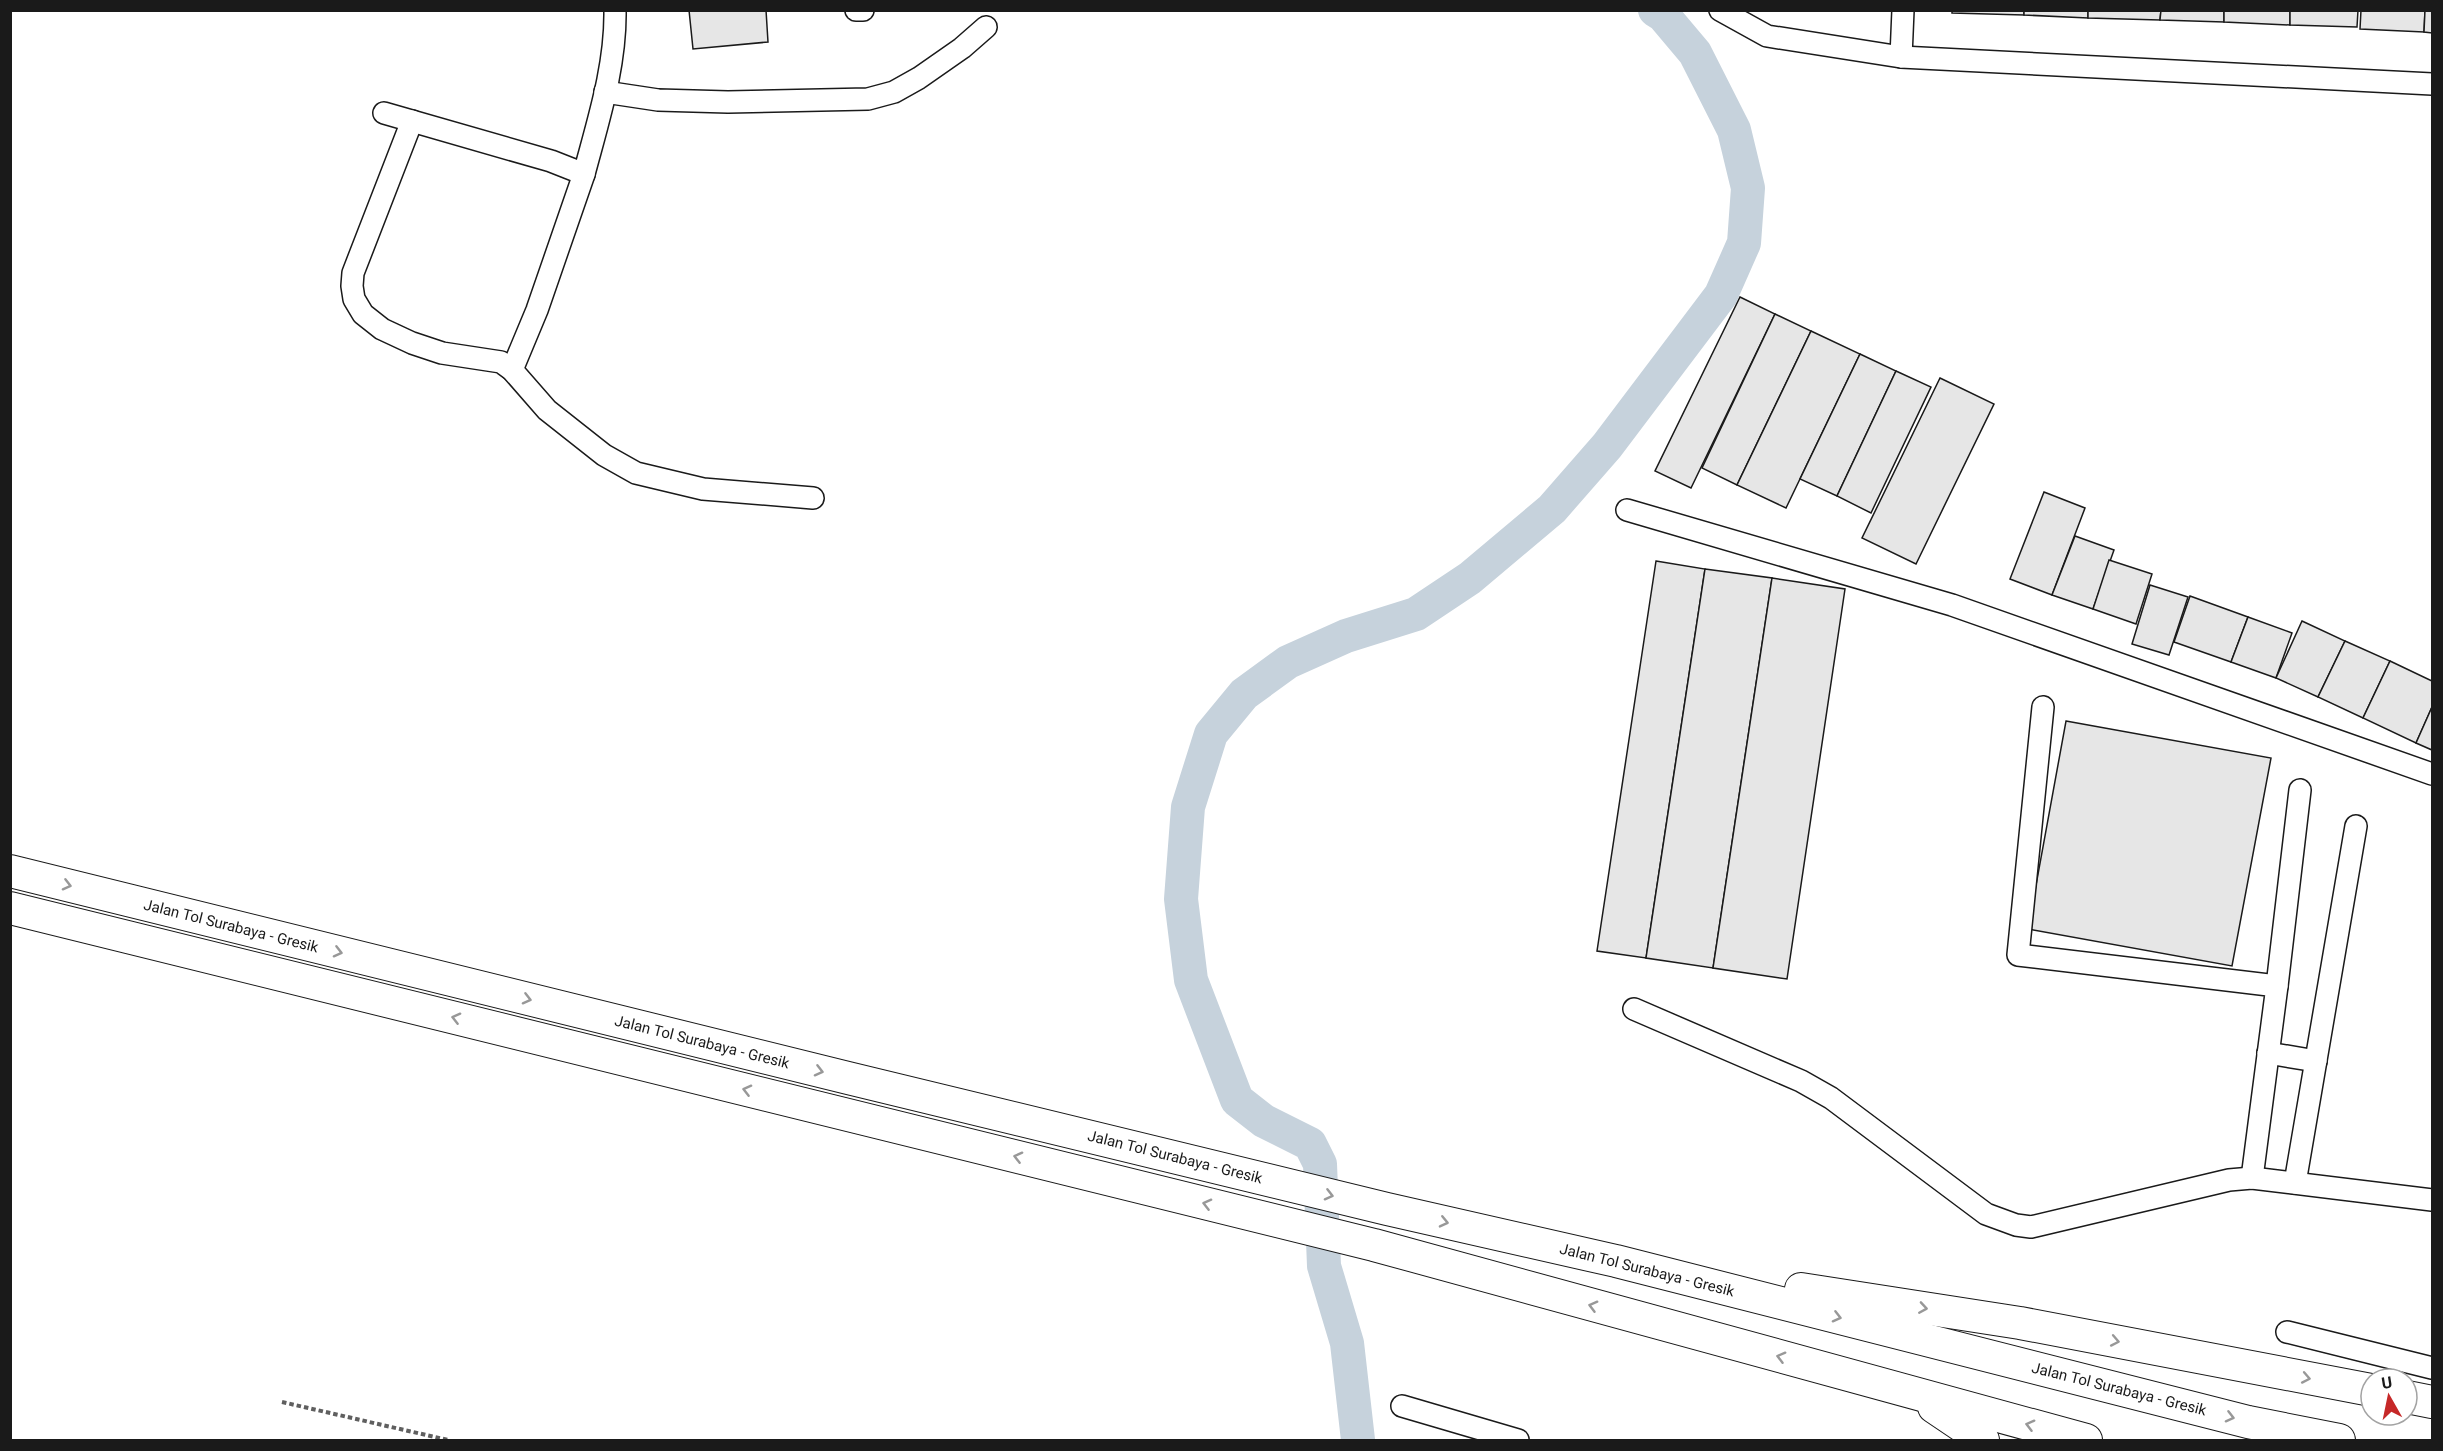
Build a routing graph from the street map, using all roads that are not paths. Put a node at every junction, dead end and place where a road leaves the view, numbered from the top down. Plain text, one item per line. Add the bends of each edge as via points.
1 (615, 10) edge
2 (856, 10) edge
3 (863, 10) edge
4 (1720, 10) edge
5 (1903, 10) edge
6 (986, 27) dead end
7 (1901, 57) junction
8 (2433, 84) edge
9 (605, 92) junction
10 (384, 113) dead end
11 (412, 121) junction
12 (584, 174) junction
13 (512, 370) junction
14 (813, 498) dead end
15 (1627, 510) dead end
16 (2043, 707) dead end
17 (2433, 774) edge
18 (2300, 790) dead end
19 (2356, 826) dead end
20 (10, 871) edge
21 (10, 908) edge
22 (2277, 986) junction
23 (1634, 1009) dead end
24 (2268, 1053) junction
25 (2316, 1061) junction
26 (2252, 1178) junction
27 (2295, 1183) junction
28 (2433, 1200) edge
29 (1616, 1261) junction
30 (2287, 1332) dead end
31 (2433, 1368) edge
32 (2359, 1388) edge
33 (1915, 1394) junction
34 (1402, 1406) dead end
35 (1518, 1440) edge
36 (1983, 1440) edge
37 (2086, 1440) edge
38 (2339, 1440) edge

1 - 9 lane via 616,29
2 - 3 lane
4 - 7 lane via 1767,36
5 - 7 lane
6 - 9 lane via 919,78 894,92 868,99 728,102 658,100
7 - 8 lane
9 - 12 lane
10 - 11 lane
11 - 12 lane via 552,161
11 - 13 lane via 353,273 354,300 363,314 412,343 442,353 501,362
12 - 13 lane
13 - 14 lane via 547,410 604,455 636,473 703,489
15 - 17 lane via 1952,604
16 - 22 lane via 2018,955
18 - 22 lane
19 - 25 lane
20 -> 29 highway, Jalan Tol Surabaya - Gresik via 1387,1209
33 -> 21 highway via 1374,1245
22 - 24 lane
23 - 26 lane via 1801,1081 1831,1098 1986,1214 2016,1226 2031,1227 2229,1180
24 - 25 lane
24 - 26 lane
25 - 27 lane
26 - 27 lane
27 - 28 lane
29 -> 32 highway via 2020,1323
29 -> 38 highway, Jalan Tol Surabaya - Gresik via 2237,1419
30 - 31 lane
33 - 36 highway
37 -> 33 highway
34 - 35 lane

